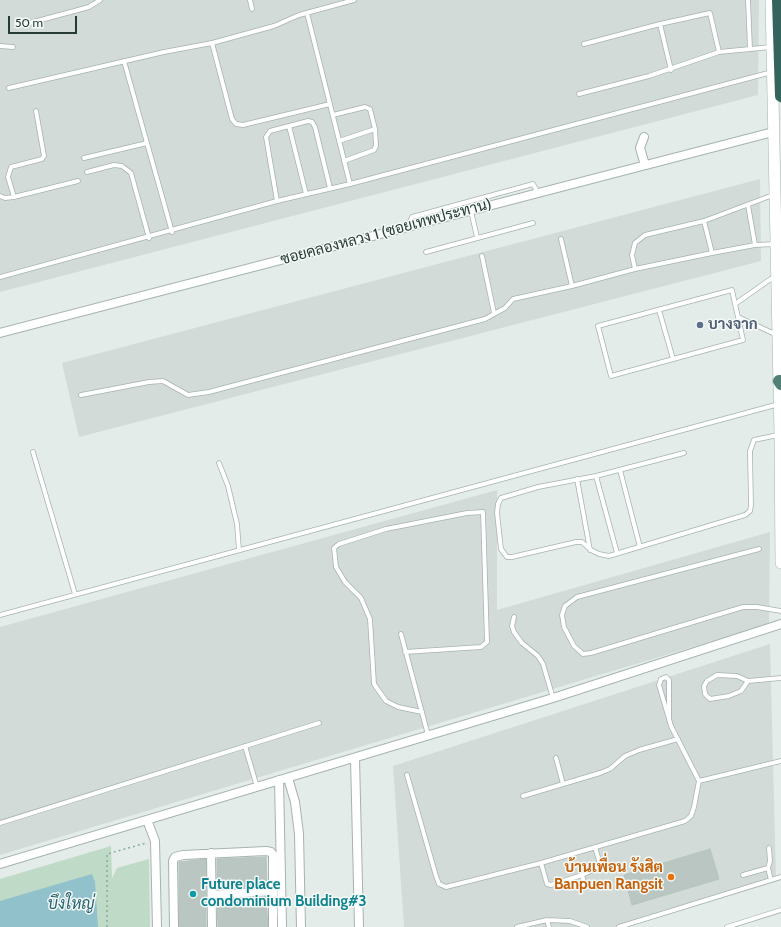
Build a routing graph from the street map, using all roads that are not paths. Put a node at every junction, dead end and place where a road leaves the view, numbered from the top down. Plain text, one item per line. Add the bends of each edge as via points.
1 (100, 0) edge
2 (250, 0) edge
3 (354, 0) edge
4 (748, 0) edge
5 (771, 0) edge
6 (778, 0) edge
7 (252, 9) dead end
8 (307, 13) junction
9 (26, 24) dead end
10 (660, 24) junction
11 (212, 43) junction
12 (584, 44) dead end
13 (0, 46) edge
14 (13, 47) dead end
15 (772, 47) junction
16 (750, 49) junction
17 (719, 52) junction
18 (124, 61) junction
19 (671, 70) junction
20 (772, 72) junction
21 (9, 88) dead end
22 (579, 94) dead end
23 (781, 96) edge
24 (330, 104) junction
25 (36, 111) dead end
26 (333, 115) junction
27 (289, 126) junction
28 (375, 130) junction
29 (773, 132) junction
30 (644, 137) dead end
31 (339, 141) junction
32 (147, 143) junction
33 (84, 158) dead end
34 (344, 161) junction
35 (645, 165) junction
36 (87, 172) dead end
37 (78, 181) dead end
38 (350, 184) junction
39 (330, 188) junction
40 (538, 193) junction
41 (306, 194) junction
42 (774, 195) junction
43 (0, 196) edge
44 (14, 197) junction
45 (277, 201) junction
46 (748, 205) junction
47 (471, 210) junction
48 (704, 221) junction
49 (533, 223) dead end
50 (408, 227) junction
51 (172, 232) junction
52 (478, 237) junction
53 (148, 238) junction
54 (561, 239) dead end
55 (755, 244) junction
56 (776, 244) junction
57 (426, 252) dead end
58 (712, 253) junction
59 (482, 256) dead end
60 (635, 269) junction
61 (776, 276) junction
62 (0, 277) edge
63 (572, 286) junction
64 (735, 304) junction
65 (659, 310) junction
66 (494, 313) junction
67 (738, 317) junction
68 (0, 333) edge
69 (778, 336) junction
70 (673, 359) junction
71 (780, 383) edge
72 (81, 395) dead end
73 (779, 403) junction
74 (780, 434) edge
75 (33, 452) dead end
76 (684, 453) dead end
77 (219, 463) dead end
78 (620, 470) junction
79 (596, 476) junction
80 (578, 480) junction
81 (640, 547) junction
82 (759, 549) dead end
83 (239, 550) junction
84 (590, 550) junction
85 (617, 553) junction
86 (781, 563) edge
87 (75, 594) junction
88 (781, 611) edge
89 (0, 615) edge
90 (514, 617) dead end
91 (781, 624) edge
92 (401, 634) dead end
93 (405, 652) junction
94 (781, 678) edge
95 (748, 680) junction
96 (553, 698) junction
97 (422, 712) junction
98 (669, 719) junction
99 (319, 723) dead end
100 (428, 735) junction
101 (678, 739) junction
102 (245, 746) junction
103 (355, 758) junction
104 (556, 758) dead end
105 (781, 761) edge
106 (407, 776) dead end
107 (288, 778) junction
108 (279, 780) junction
109 (699, 781) junction
110 (563, 784) junction
111 (257, 786) junction
112 (523, 796) dead end
113 (147, 820) junction
114 (0, 823) edge
115 (595, 847) junction
116 (769, 848) dead end
117 (211, 853) junction
118 (0, 862) edge
119 (541, 863) junction
120 (768, 868) junction
121 (582, 875) junction
122 (743, 875) dead end
123 (781, 877) edge
124 (771, 880) junction
125 (585, 886) dead end
126 (273, 891) junction
127 (212, 895) junction
128 (781, 910) edge
129 (547, 920) junction
130 (157, 927) edge
131 (174, 927) edge
132 (212, 927) edge
133 (274, 927) edge
134 (282, 927) edge
135 (301, 927) edge
136 (359, 927) edge
137 (517, 927) edge
138 (549, 927) edge
139 (587, 927) edge
140 (619, 927) edge
141 (727, 927) edge

1 - 9 lane via 89,7
2 - 7 lane
3 - 8 lane
4 - 16 lane
5 - 15 main road
6 - 23 highway
8 - 11 lane via 274,26
8 - 24 lane
10 - 12 lane
10 - 17 lane via 710,13
10 - 19 lane
11 - 18 lane
11 - 24 lane via 232,119 236,124 243,125
13 - 14 lane
15 - 16 lane
15 - 20 main road
16 - 17 lane
17 - 19 lane
18 - 21 lane
18 - 32 lane
19 - 22 lane
20 - 29 main road
20 - 38 lane
24 - 26 lane
25 - 44 lane via 44,156 42,159 11,167 8,177
26 - 28 lane via 368,107
26 - 31 lane
27 - 39 lane via 312,122
27 - 41 lane
27 - 45 lane via 270,132 266,137
28 - 31 lane
28 - 34 lane via 374,150
29 - 35 street, ซอยคลองหลวง 1 (ซอยเทพประทาน)
29 - 42 main road
30 - 35 street via 640,148
31 - 34 lane
32 - 33 lane
32 - 51 lane
34 - 38 lane
35 - 40 street, ซอยคลองหลวง 1 (ซอยเทพประทาน)
36 - 53 lane via 114,165 122,166 131,173
37 - 44 lane
38 - 39 lane
39 - 41 lane
40 - 47 street, ซอยคลองหลวง 1 (ซอยเทพประทาน)
40 - 50 lane via 533,184 412,216
41 - 45 lane
42 - 46 lane
42 - 56 main road
43 - 44 lane
45 - 51 lane
46 - 48 lane
46 - 55 lane
47 - 50 street, ซอยคลองหลวง 1 (ซอยเทพประทาน)
47 - 52 lane
48 - 58 lane
48 - 60 lane via 645,235 635,243 633,249
49 - 52 lane
50 - 68 street, ซอยคลองหลวง 1 (ซอยเทพประทาน)
51 - 53 lane
52 - 57 lane
53 - 62 lane
54 - 63 lane
55 - 56 lane
55 - 58 lane
56 - 61 main road
58 - 60 lane
59 - 66 lane
60 - 63 lane
61 - 64 lane
61 - 69 main road
63 - 66 lane via 513,299 505,308
64 - 65 lane via 732,290
64 - 67 lane
65 - 70 lane
65 - 70 lane via 598,326 611,376
66 - 72 lane via 485,319 209,392 188,395 163,381
67 - 69 lane
67 - 70 lane via 743,340
69 - 71 main road
71 - 73 main road
73 - 74 main road
73 - 83 lane
74 - 81 lane via 754,440 750,452 750,511 745,515
74 - 86 main road
75 - 87 lane
76 - 78 lane
77 - 83 lane via 228,486 237,524
78 - 79 lane
78 - 81 lane
79 - 80 lane
79 - 85 lane
80 - 84 lane
80 - 84 lane via 538,487 501,498 497,512 501,550 507,557 576,542 586,544
81 - 85 lane
82 - 88 lane via 577,597 565,606 562,615 564,627 574,646 583,654 743,607
83 - 87 lane
84 - 85 lane via 609,556
87 - 89 lane
90 - 96 lane via 514,632 543,664
91 - 96 street
92 - 93 lane
93 - 97 lane
93 - 97 lane via 481,646 487,642 482,512 386,529 339,544 334,548 336,567 361,598 370,619 374,684 386,701 398,707
94 - 95 lane
95 - 95 lane via 741,691 729,696 710,699 704,694 707,680 717,675 737,676
96 - 100 street
97 - 100 lane
98 - 98 lane via 669,680 666,677 661,679 659,686
98 - 101 lane
99 - 102 lane
100 - 103 street
101 - 109 lane
101 - 110 lane via 639,750 625,756 610,769
102 - 111 lane
102 - 114 lane
103 - 107 street
103 - 136 street
104 - 110 lane
105 - 109 lane
106 - 119 lane via 439,884 446,887 454,886
107 - 108 street
107 - 135 street via 295,802 299,834
108 - 111 street
108 - 134 street
109 - 115 lane via 691,816 685,821
110 - 112 lane
111 - 113 street
113 - 118 street
113 - 130 street via 155,841
115 - 119 lane
115 - 121 lane via 599,867
116 - 120 lane
117 - 126 street via 271,852
117 - 127 street
117 - 131 street via 175,857
119 - 121 lane via 547,884
120 - 122 lane
120 - 124 lane
121 - 125 lane
123 - 124 lane
124 - 140 lane
126 - 127 street
126 - 133 street
127 - 132 street
128 - 141 lane
129 - 137 lane
129 - 138 lane
129 - 139 lane via 570,921

